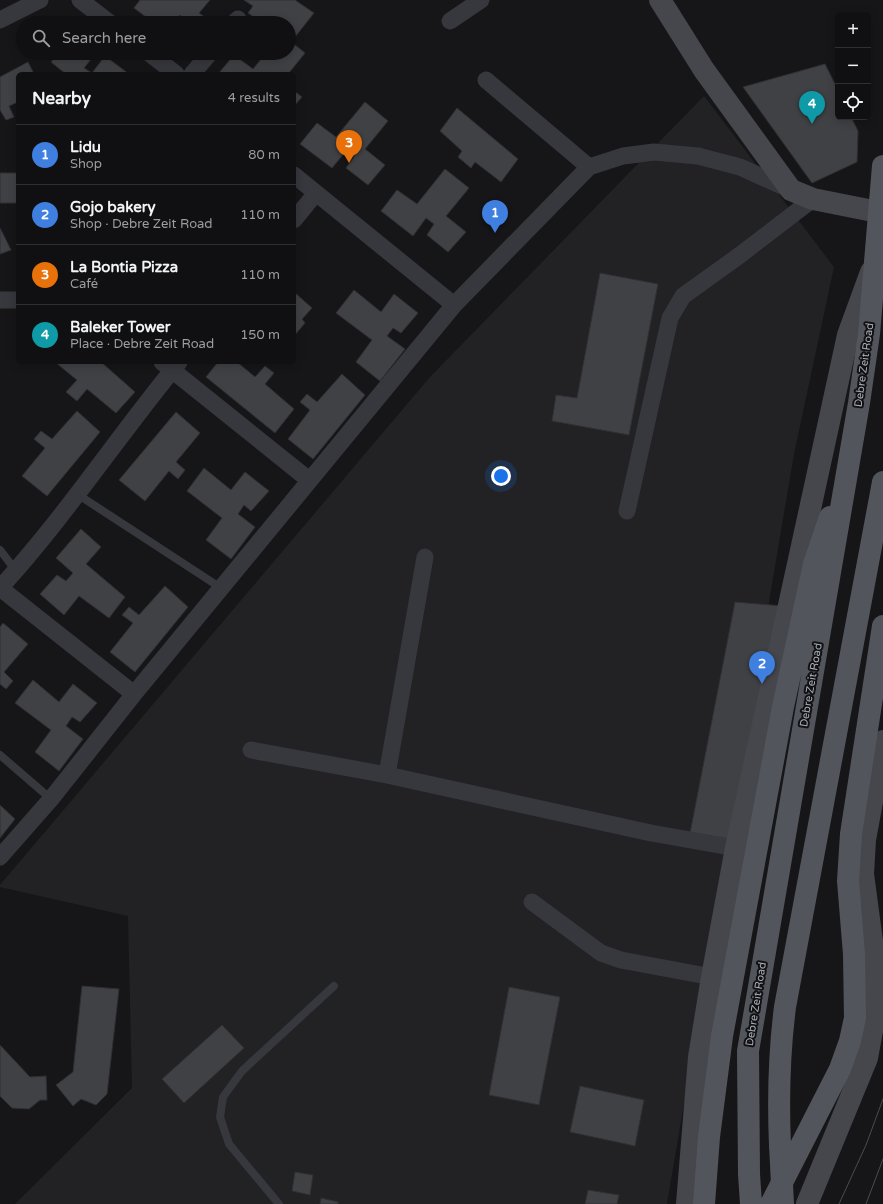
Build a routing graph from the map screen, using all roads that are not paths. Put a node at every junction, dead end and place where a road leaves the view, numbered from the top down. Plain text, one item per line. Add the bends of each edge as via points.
1 (40, 0) edge
2 (80, 0) edge
3 (481, 0) edge
4 (660, 0) edge
5 (101, 16) edge
6 (0, 20) edge
7 (450, 21) dead end
8 (158, 60) edge
9 (204, 60) edge
10 (173, 72) edge
11 (194, 72) edge
12 (486, 80) dead end
13 (883, 166) edge
14 (589, 167) junction
15 (296, 177) edge
16 (791, 190) junction
17 (316, 193) junction
18 (813, 199) junction
19 (881, 213) edge
20 (296, 218) edge
21 (877, 256) junction
22 (0, 300) edge
23 (16, 300) edge
24 (454, 305) junction
25 (171, 364) edge
26 (848, 473) junction
27 (309, 480) junction
28 (77, 494) junction
29 (882, 495) edge
30 (627, 511) dead end
31 (0, 550) edge
32 (425, 557) dead end
33 (16, 571) junction
34 (0, 588) edge
35 (221, 588) junction
36 (883, 626) edge
37 (134, 694) junction
38 (883, 741) edge
39 (251, 750) dead end
40 (0, 755) edge
41 (387, 775) junction
42 (51, 799) junction
43 (736, 848) junction
44 (0, 857) edge
45 (532, 902) dead end
46 (712, 977) junction
47 (334, 986) dead end
48 (279, 1204) edge
49 (687, 1204) edge
50 (704, 1204) edge
51 (751, 1204) edge
52 (771, 1204) edge
53 (783, 1204) edge
54 (807, 1204) edge

1 - 6 street
2 - 5 street
3 - 7 street
4 - 16 main road via 704,70
8 - 10 street
9 - 11 street
12 - 14 street
13 - 19 main road, Debre Zeit Road
14 - 16 street via 623,156 654,152 698,156 740,167
14 - 24 street
15 - 17 street
16 - 18 main road
17 - 20 street
17 - 24 street
18 - 19 main road
18 - 30 street via 683,296 670,318
19 - 21 main road, Debre Zeit Road
21 - 26 main road, Debre Zeit Road via 867,349
21 - 43 main road via 848,335
22 - 23 street
24 - 27 street
25 - 27 street
25 - 28 street
26 - 50 main road via 814,564 783,707 722,1036 709,1137
26 - 51 main road, Debre Zeit Road via 748,1051
27 - 35 street
28 - 33 street
28 - 35 lane
29 - 53 main road, bridge via 785,1007 778,1083
31 - 33 lane
32 - 41 street
33 - 34 street
34 - 37 street
35 - 37 street
36 - 52 main road via 851,834 848,881 854,954 855,1018 840,1069
37 - 42 street
38 - 54 main road via 865,840 863,874 876,971 873,1025 867,1058
39 - 41 street
40 - 42 lane
41 - 43 street via 651,833
42 - 44 street
43 - 46 main road
45 - 46 street via 602,953 621,960
46 - 49 main road via 699,1057
47 - 48 lane via 242,1071 223,1097 220,1117 229,1144

